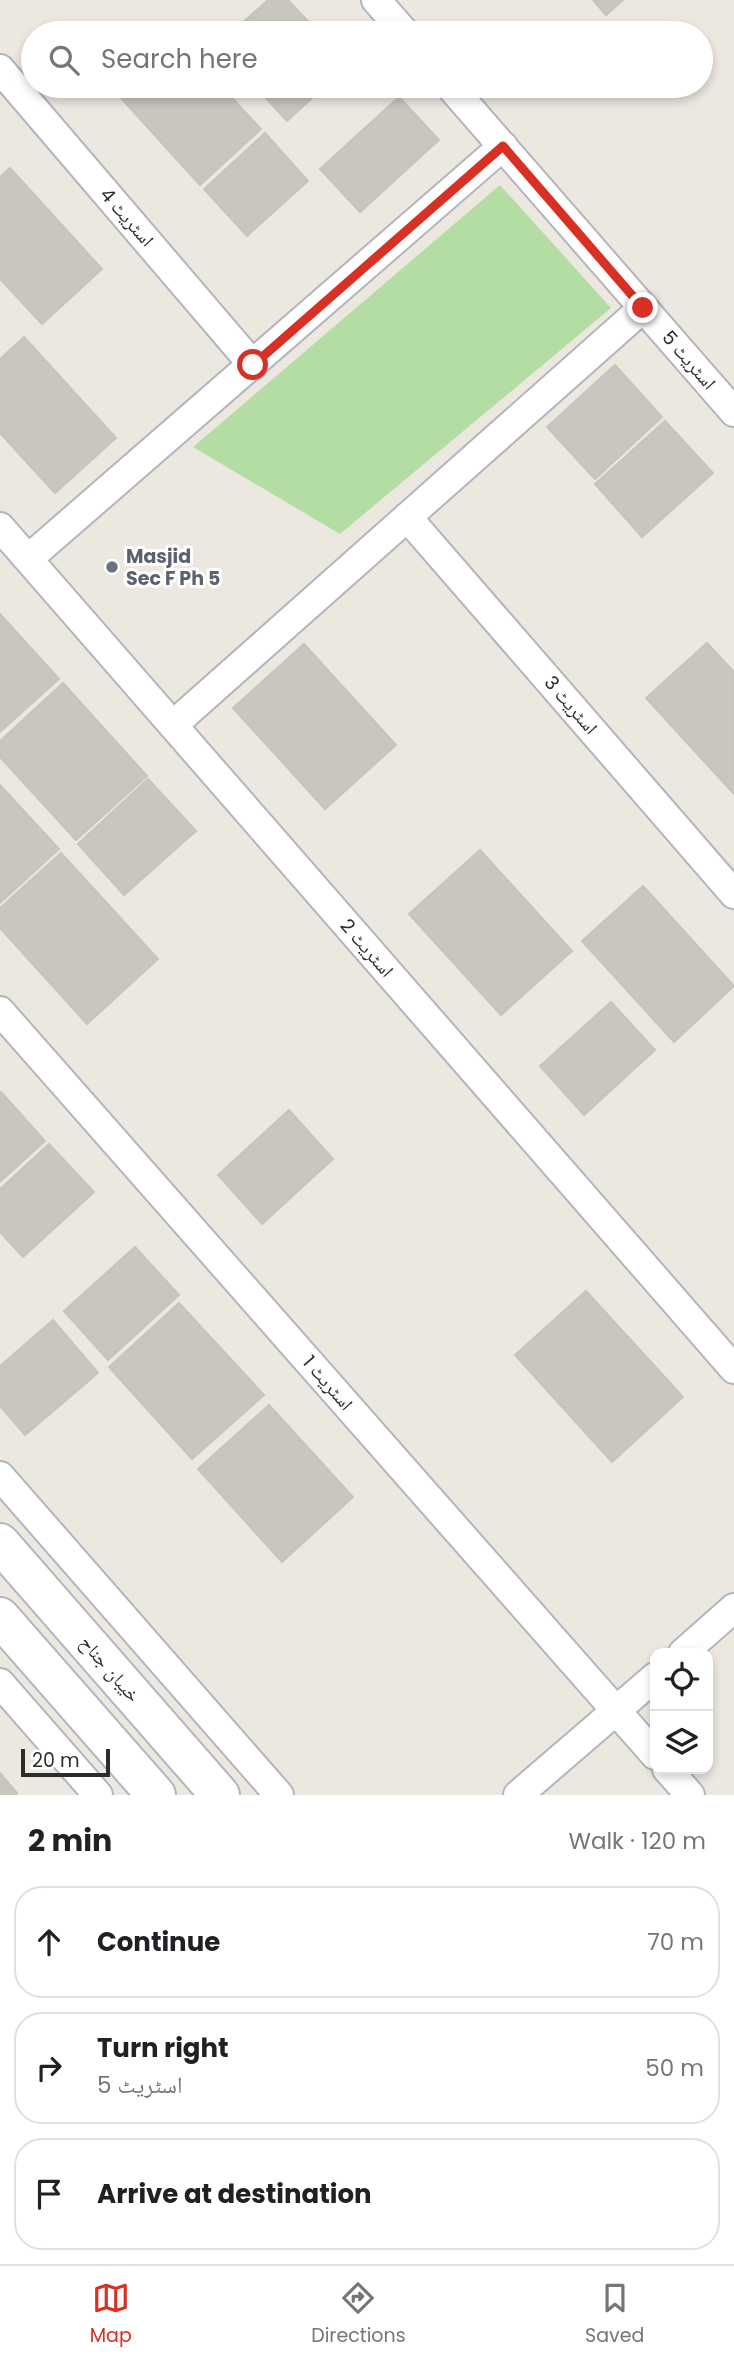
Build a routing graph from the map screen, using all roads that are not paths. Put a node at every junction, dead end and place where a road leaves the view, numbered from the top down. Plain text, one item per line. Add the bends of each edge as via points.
1 (376, 0) edge
2 (394, 21) edge
3 (0, 69) edge
4 (21, 94) edge
5 (25, 98) edge
6 (461, 98) edge
7 (503, 146) junction
8 (643, 308) junction
9 (253, 365) junction
10 (734, 412) edge
11 (407, 517) junction
12 (0, 527) edge
13 (28, 559) junction
14 (173, 725) junction
15 (734, 894) edge
16 (0, 1011) edge
17 (734, 1369) edge
18 (0, 1476) edge
19 (0, 1543) edge
20 (734, 1608) edge
21 (0, 1616) edge
22 (689, 1648) edge
23 (650, 1681) edge
24 (0, 1683) edge
25 (617, 1711) junction
26 (650, 1749) edge
27 (671, 1774) edge
28 (98, 1795) edge
29 (156, 1795) edge
30 (220, 1795) edge
31 (279, 1795) edge
32 (518, 1795) edge
33 (690, 1795) edge

1 - 2 street
3 - 4 street, اسٹریٹ 4
5 - 9 street, اسٹریٹ 4
6 - 7 street, اسٹریٹ 5
7 - 8 street, اسٹریٹ 5
7 - 9 street
8 - 10 street, اسٹریٹ 5
8 - 11 street
9 - 13 street
11 - 14 street
11 - 15 street, اسٹریٹ 3
12 - 13 street, اسٹریٹ 2
13 - 14 street, اسٹریٹ 2
14 - 17 street, اسٹریٹ 2
16 - 25 street, اسٹریٹ 1
18 - 31 street
19 - 30 main road, خیبان جناح
20 - 22 street
21 - 29 main road
23 - 25 street
24 - 28 street
25 - 26 street, اسٹریٹ 1
25 - 32 street
27 - 33 street

